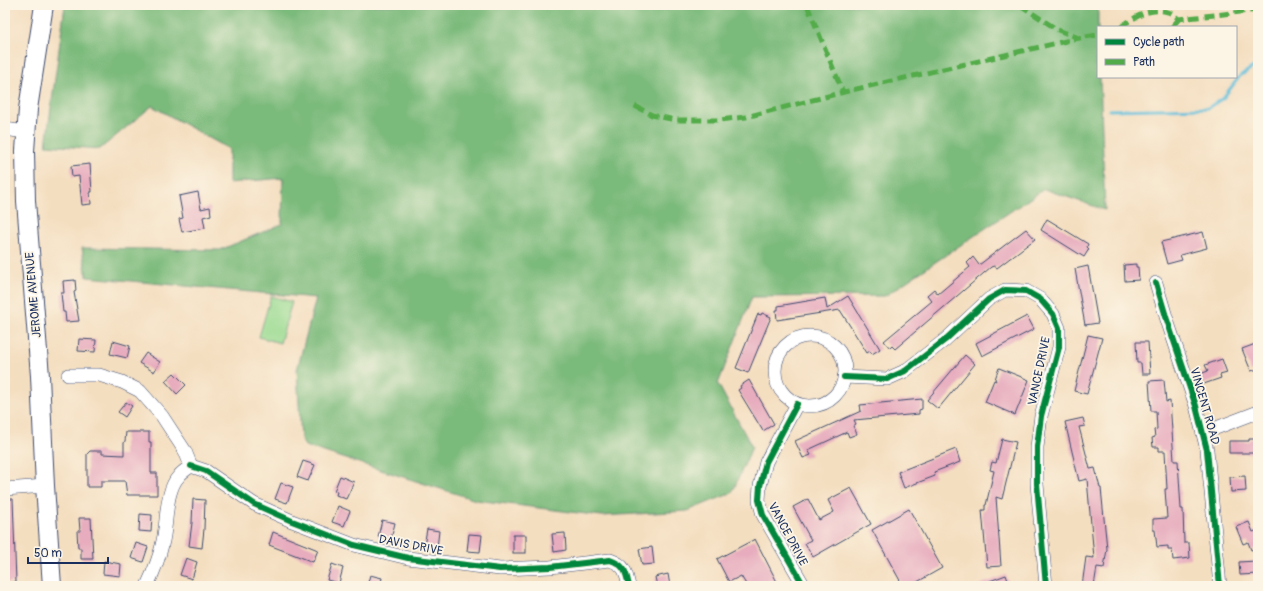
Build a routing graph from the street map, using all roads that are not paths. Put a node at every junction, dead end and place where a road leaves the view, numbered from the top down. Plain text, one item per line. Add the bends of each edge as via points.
1 (44, 5) edge
2 (5, 129) edge
3 (26, 132) junction
4 (1156, 283) dead end
5 (68, 376) dead end
6 (844, 378) junction
7 (797, 404) junction
8 (1258, 412) edge
9 (1203, 432) junction
10 (191, 466) junction
11 (45, 486) junction
12 (5, 489) edge
13 (52, 586) edge
14 (147, 586) edge
15 (629, 586) edge
16 (804, 586) edge
17 (1046, 586) edge
18 (1220, 586) edge

1 - 3 main road, JEROME AVENUE
2 - 3 street
3 - 11 main road, JEROME AVENUE via 26,201 40,376
4 - 9 street, VINCENT ROAD
5 - 10 street via 99,375 140,391 162,416 185,451
6 - 7 street via 835,396 827,402 807,406
6 - 7 street via 844,364 840,353 833,345 812,336 790,342 776,360 776,381 788,399
6 - 17 street, VANCE DRIVE via 888,379 905,371 945,340 989,299 1005,290 1026,291 1040,299 1053,314 1059,328 1058,347 1041,416 1037,447 1037,484
7 - 16 street, VANCE DRIVE via 766,462 759,500 763,515
8 - 9 street
9 - 18 street, VINCENT ROAD via 1207,450
10 - 14 street via 178,477 172,489 162,545
10 - 15 street, DAVIS DRIVE via 206,471 254,504 354,545 408,558 500,569 550,567 610,560 617,562 626,571
11 - 12 street
11 - 13 main road, JEROME AVENUE

